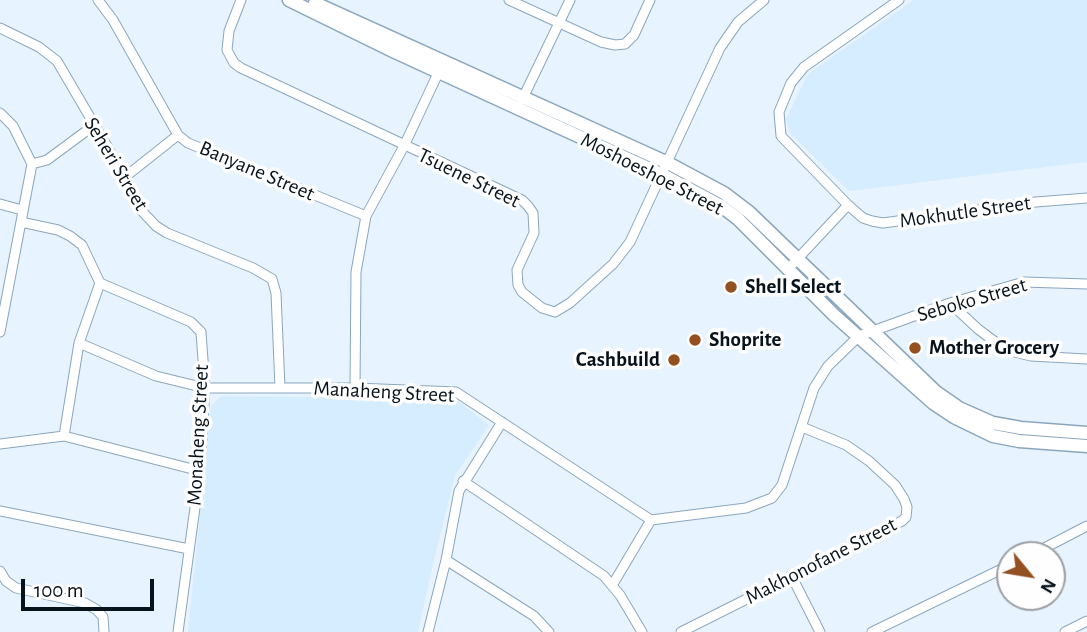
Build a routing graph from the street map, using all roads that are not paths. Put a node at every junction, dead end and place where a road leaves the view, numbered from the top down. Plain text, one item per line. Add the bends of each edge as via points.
1 (98, 0) edge
2 (241, 0) edge
3 (289, 0) edge
4 (308, 0) edge
5 (509, 0) edge
6 (570, 0) edge
7 (650, 0) edge
8 (764, 0) edge
9 (899, 0) edge
10 (560, 24) junction
11 (0, 28) edge
12 (441, 67) junction
13 (521, 103) junction
14 (0, 113) edge
15 (93, 126) junction
16 (178, 135) junction
17 (404, 146) junction
18 (32, 164) junction
19 (665, 169) junction
20 (125, 177) junction
21 (1087, 198) edge
22 (0, 204) edge
23 (848, 205) junction
24 (22, 209) junction
25 (366, 216) junction
26 (21, 222) junction
27 (793, 264) junction
28 (100, 283) junction
29 (1087, 284) edge
30 (950, 303) junction
31 (2, 316) edge
32 (872, 331) junction
33 (0, 332) edge
34 (859, 336) junction
35 (79, 343) junction
36 (1087, 359) edge
37 (205, 388) junction
38 (280, 388) junction
39 (355, 388) junction
40 (502, 422) junction
41 (802, 427) junction
42 (1087, 433) edge
43 (64, 436) junction
44 (0, 444) edge
45 (1087, 446) edge
46 (200, 471) junction
47 (463, 481) junction
48 (0, 511) edge
49 (651, 520) junction
50 (1087, 526) edge
51 (1058, 541) edge
52 (189, 549) junction
53 (446, 560) junction
54 (0, 571) edge
55 (996, 572) edge
56 (791, 575) junction
57 (613, 584) junction
58 (1087, 621) edge
59 (104, 632) edge
60 (178, 632) edge
61 (429, 632) edge
62 (549, 632) edge
63 (642, 632) edge
64 (681, 632) edge
65 (820, 632) edge
66 (872, 632) edge
67 (1065, 632) edge

1 - 16 street, Banyane Street
2 - 17 street, Tsuene Street via 227,41 234,63
3 - 12 street, Moshoeshoe Street
4 - 12 street, Moshoeshoe Street
5 - 10 street
6 - 10 street
7 - 10 street via 625,44 601,42
8 - 19 street, Tsuene Street via 729,33
9 - 23 street, Mokhutle Street via 804,67 791,83 779,112 781,136
10 - 13 street
11 - 15 street, Seheri Street via 57,61
12 - 13 street, Moshoeshoe Street
12 - 17 street
13 - 19 street, Moshoeshoe Street
14 - 18 street via 13,126
15 - 18 street via 47,160
15 - 20 street, Seheri Street
16 - 20 street
16 - 25 street, Banyane Street
17 - 19 street, Tsuene Street via 528,206 534,233 517,270 517,285 549,312 560,311 631,242
17 - 25 street
18 - 24 street
19 - 27 street, Moshoeshoe Street via 697,177 739,202
20 - 38 street, Seheri Street via 130,194 156,226 272,279
21 - 23 street, Mokhutle Street via 883,223 863,218
22 - 24 street
23 - 27 street
24 - 26 street
25 - 39 street via 356,272
26 - 28 street via 58,230 82,245
26 - 31 street
27 - 32 street, Moshoeshoe Street
27 - 34 street, Moshoeshoe Street
28 - 35 street
28 - 37 street, Monaheng Street via 197,327
29 - 30 street, Seboko Street via 1024,282
30 - 32 street, Seboko Street
30 - 36 street via 1006,350
31 - 33 street
32 - 34 street, Seboko Street
32 - 42 street, Moshoeshoe Street via 936,392 976,417 1021,428
34 - 41 street via 817,382
34 - 45 street, Moshoeshoe Street via 933,403 972,427 1019,441
35 - 37 street, Manaheng Street via 156,376
35 - 43 street
37 - 38 street, Manaheng Street
37 - 46 street, Monaheng Street
38 - 39 street, Manaheng Street
39 - 40 street, Manaheng Street via 456,391
40 - 47 street
40 - 49 street, Manaheng Street
41 - 49 street via 782,485 767,501 746,508
41 - 56 street, Makhonofane Street via 846,445 869,461 895,485 907,513 902,522
43 - 44 street
43 - 46 street
46 - 52 street, Monaheng Street
47 - 53 street
47 - 57 street
48 - 52 street
49 - 57 street
50 - 51 street
52 - 60 street, Monaheng Street
53 - 61 street
53 - 62 street via 534,616
54 - 59 street via 16,588 85,603 97,610 103,617
55 - 66 street
56 - 64 street, Makhonofane Street
56 - 65 street
57 - 63 street
58 - 67 street

